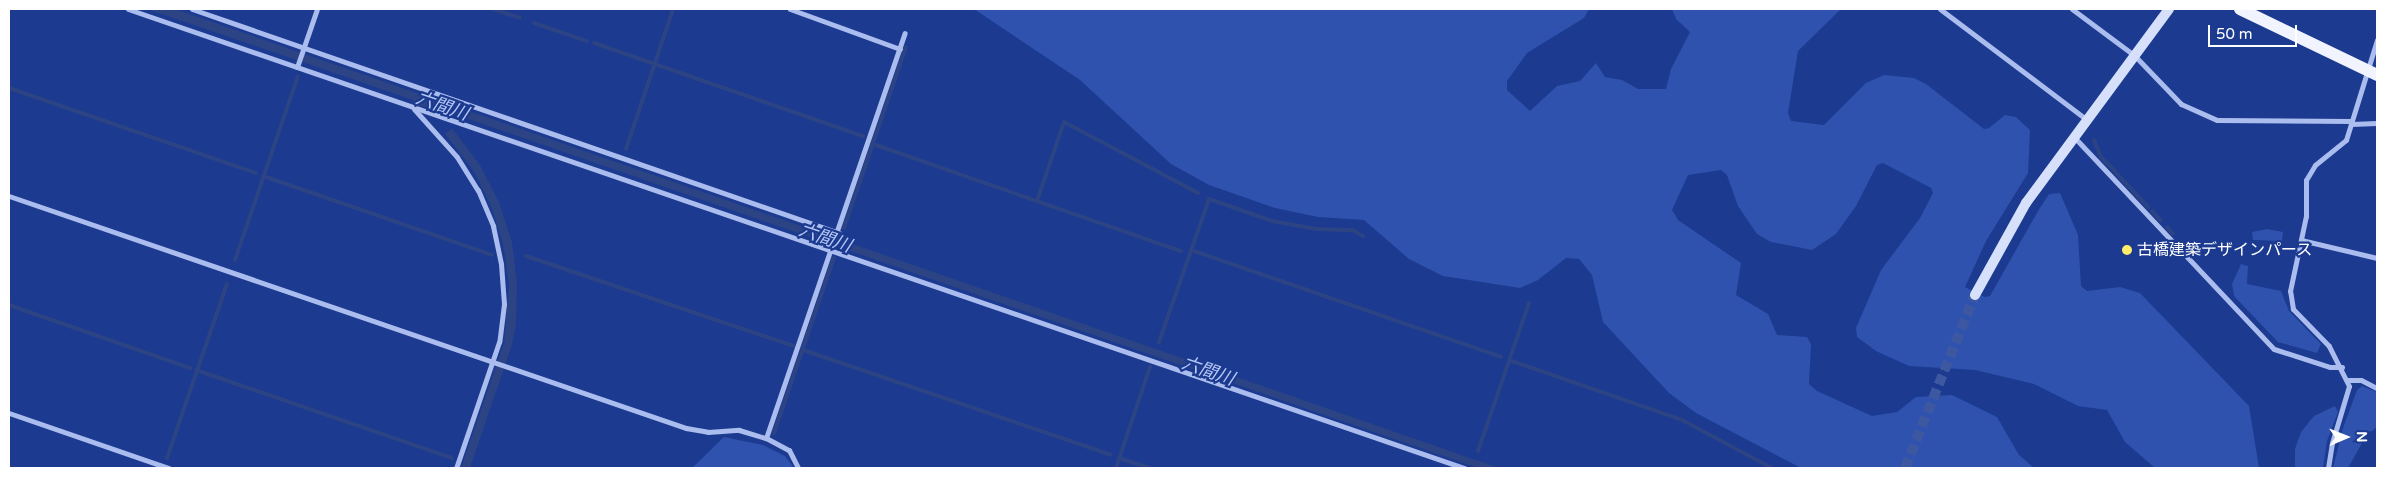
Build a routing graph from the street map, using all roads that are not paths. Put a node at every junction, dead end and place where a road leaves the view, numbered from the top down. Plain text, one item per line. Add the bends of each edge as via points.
1 (128, 9) edge
2 (192, 9) edge
3 (317, 9) edge
4 (790, 9) edge
5 (1940, 9) edge
6 (2072, 9) edge
7 (2169, 9) edge
8 (2240, 9) edge
9 (905, 33) dead end
10 (2377, 40) edge
11 (304, 49) junction
12 (900, 49) junction
13 (2134, 56) junction
14 (298, 65) junction
15 (2372, 72) edge
16 (414, 109) junction
17 (2086, 119) junction
18 (2352, 123) junction
19 (2377, 123) edge
20 (2073, 137) junction
21 (9, 196) edge
22 (836, 233) junction
23 (2301, 240) junction
24 (830, 247) junction
25 (2377, 258) edge
26 (1975, 295) tunnel mouth
27 (494, 362) junction
28 (2342, 367) junction
29 (2348, 380) junction
30 (2377, 388) edge
31 (9, 413) edge
32 (766, 438) junction
33 (168, 468) edge
34 (456, 468) edge
35 (798, 468) edge
36 (1464, 468) edge
37 (2328, 468) edge

1 - 14 street
2 - 11 street
3 - 11 street
4 - 12 street
5 - 17 street
6 - 13 street
7 - 13 street
8 - 15 main road
9 - 12 street
10 - 15 street
11 - 14 street
11 - 22 street
12 - 22 street
13 - 17 street
13 - 18 street via 2181,104 2218,120
14 - 16 street
15 - 18 street
16 - 24 street via 459,121
16 - 27 street via 445,141 468,173 493,226 502,264 504,304
17 - 20 street
18 - 19 street
18 - 23 street via 2342,145 2309,172
20 - 26 street via 2012,225
20 - 28 street via 2274,349 2330,368
21 - 27 street
22 - 24 street
23 - 25 street
23 - 28 street via 2290,300 2298,316 2326,341
24 - 32 street
24 - 36 street
27 - 32 street via 686,428 708,432 739,430
27 - 34 street
28 - 29 street
29 - 30 street via 2361,380
29 - 37 street via 2349,394 2332,443
31 - 33 street
32 - 35 street via 789,450

